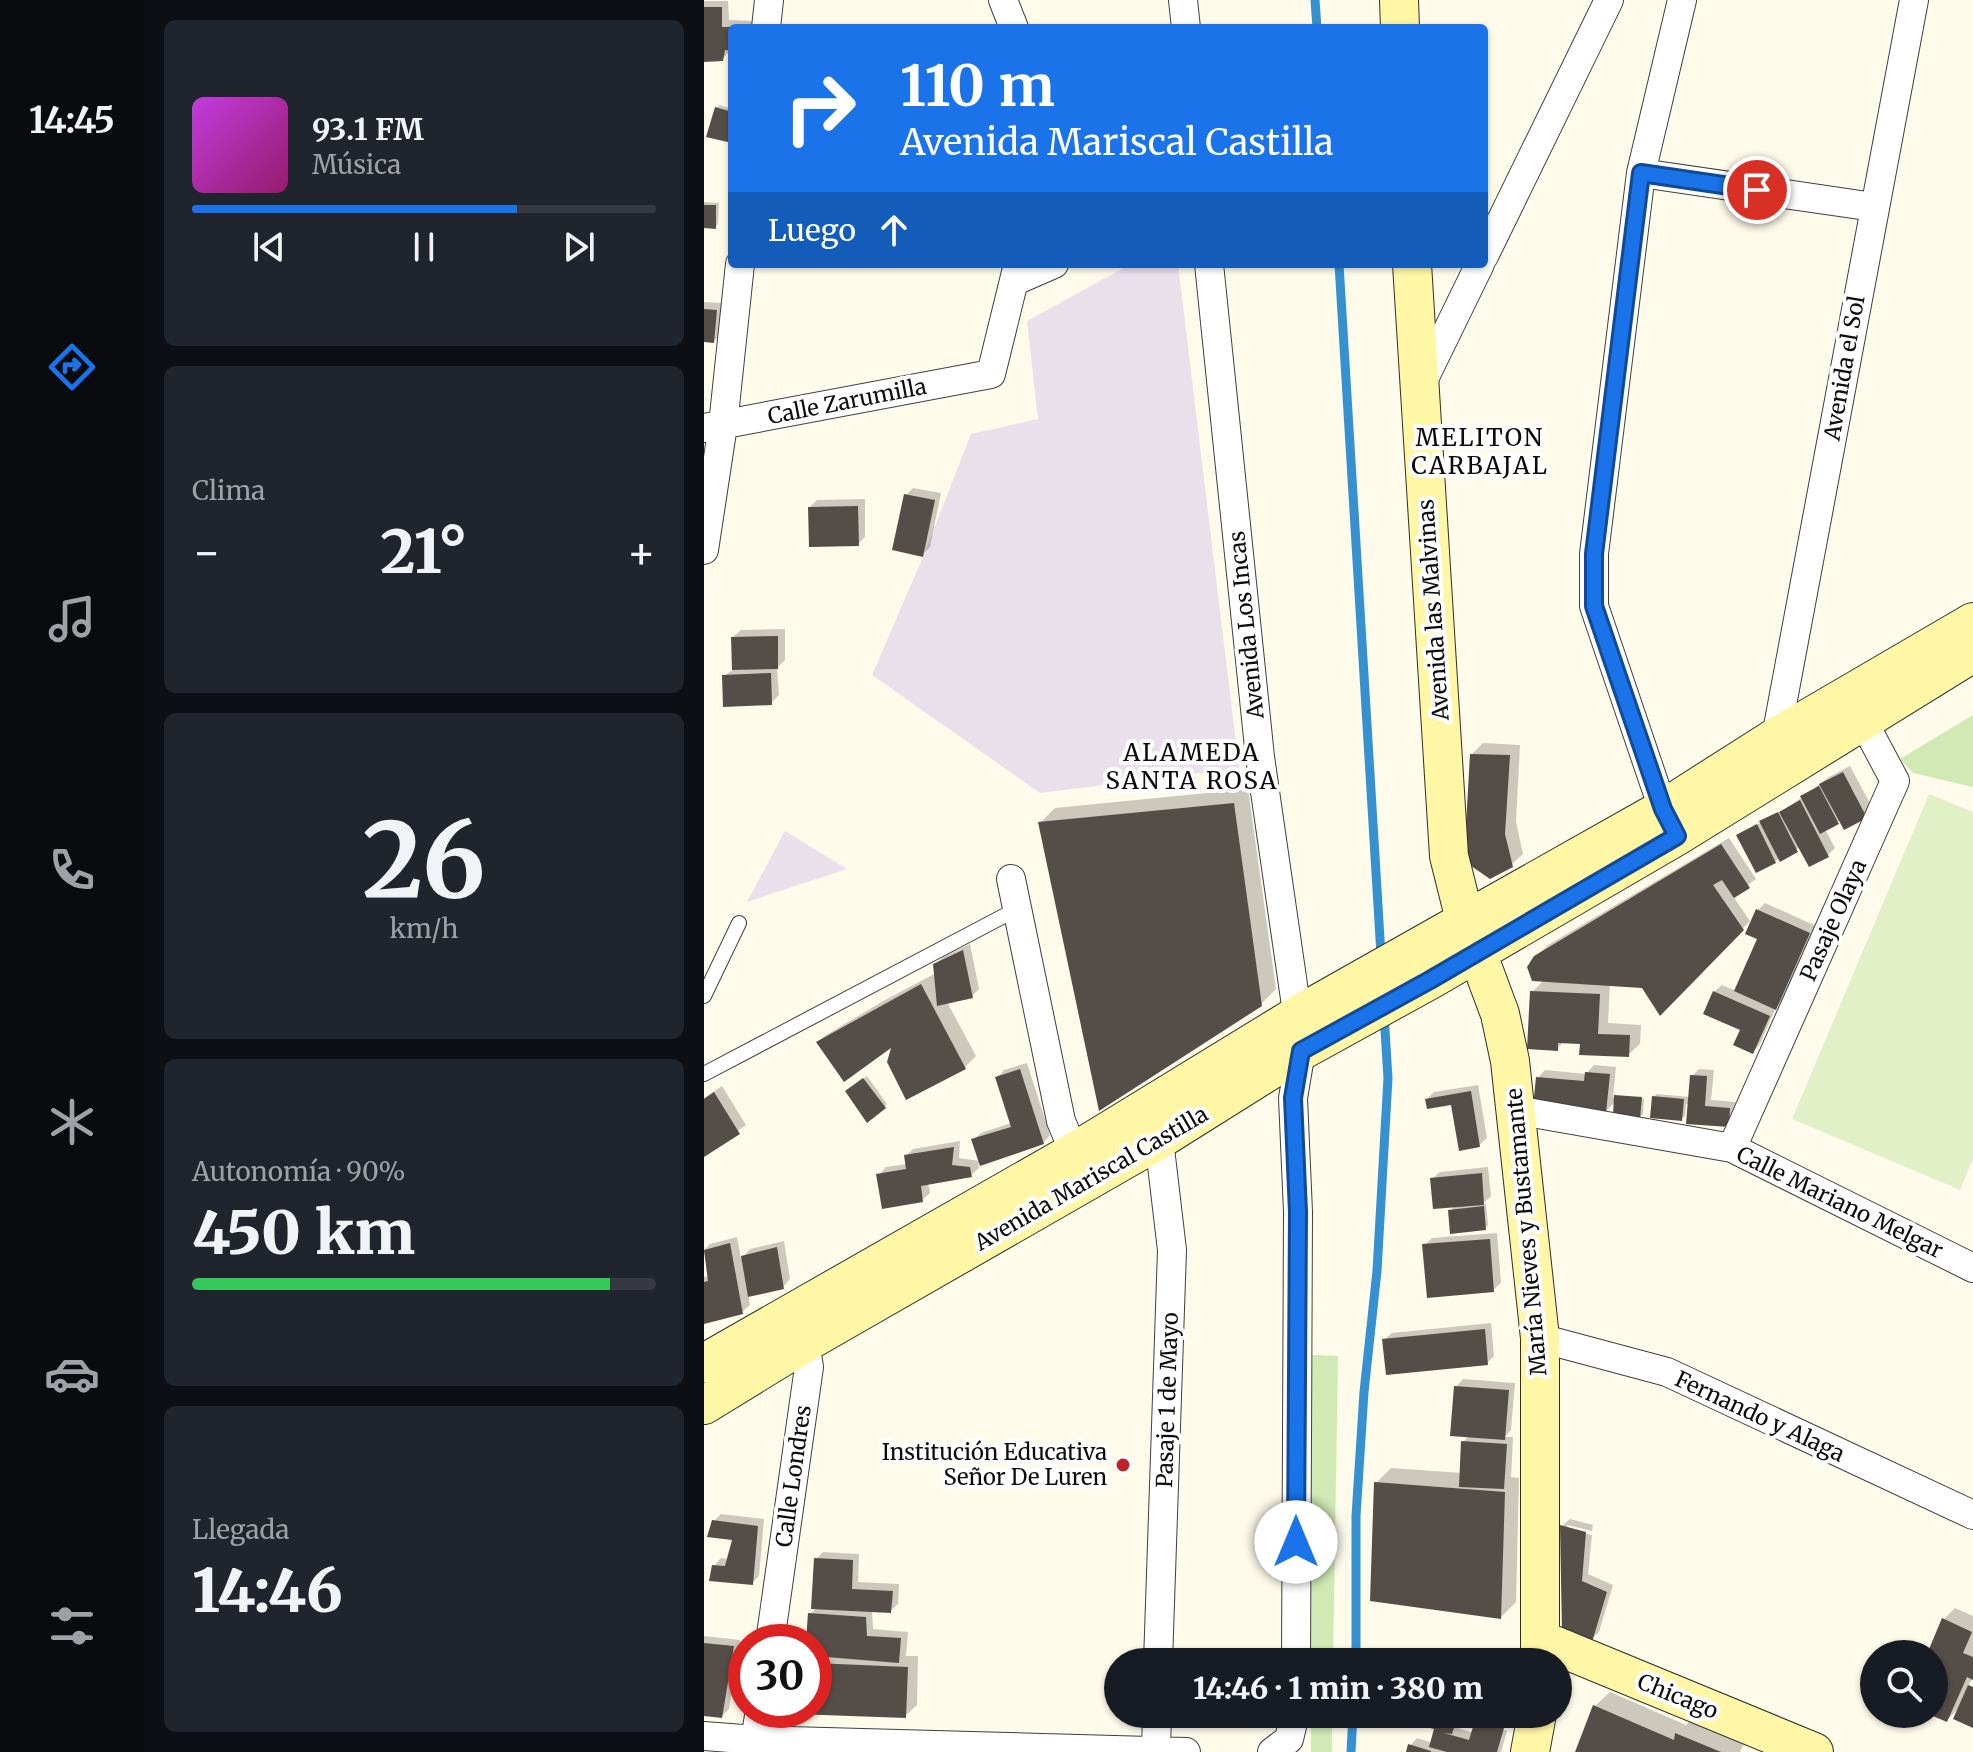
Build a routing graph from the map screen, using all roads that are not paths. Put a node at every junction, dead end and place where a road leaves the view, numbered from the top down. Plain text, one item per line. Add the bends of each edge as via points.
1 (769, 0) edge
2 (1003, 0) edge
3 (1183, 0) edge
4 (1399, 0) edge
5 (1609, 0) edge
6 (1682, 0) edge
7 (1914, 0) edge
8 (766, 24) edge
9 (1012, 24) edge
10 (1186, 24) edge
11 (1400, 24) edge
12 (1641, 173) junction
13 (1874, 207) junction
14 (1488, 248) edge
15 (739, 268) edge
16 (1037, 268) edge
17 (1209, 268) edge
18 (1412, 268) edge
19 (1478, 268) edge
20 (1016, 273) edge
21 (1418, 391) junction
22 (713, 426) edge
23 (704, 550) edge
24 (1973, 622) edge
25 (1973, 653) edge
26 (1856, 707) junction
27 (1776, 737) junction
28 (1670, 822) junction
29 (1011, 879) dead end
30 (1017, 909) junction
31 (739, 923) dead end
32 (1471, 936) junction
33 (704, 996) edge
34 (1299, 1033) junction
35 (704, 1074) edge
36 (1515, 1110) junction
37 (1159, 1140) junction
38 (1732, 1148) junction
39 (1083, 1165) junction
40 (1973, 1268) edge
41 (797, 1329) junction
42 (1540, 1338) junction
43 (704, 1363) edge
44 (704, 1405) edge
45 (1973, 1515) edge
46 (773, 1624) edge
47 (1158, 1648) edge
48 (1296, 1648) edge
49 (1541, 1648) edge
50 (1572, 1662) edge
51 (1157, 1728) edge
52 (1292, 1728) edge
53 (1534, 1728) edge
54 (704, 1736) edge
55 (754, 1746) edge
56 (1156, 1750) junction
57 (1186, 1752) edge
58 (1272, 1752) edge
59 (1530, 1752) edge
60 (1814, 1752) edge

1 - 8 street
2 - 9 street
3 - 10 street
4 - 11 main road
5 - 14 street
6 - 12 street
7 - 13 street, Avenida el Sol
12 - 13 street
12 - 28 street via 1594,554 1594,606
13 - 27 street, Avenida el Sol
15 - 22 street
16 - 20 street
17 - 34 street, Avenida Los Incas via 1260,757
18 - 21 main road, Avenida las Malvinas
19 - 21 street
20 - 22 street, Calle Zarumilla via 991,374
21 - 32 main road, Avenida las Malvinas via 1449,856
22 - 23 street
24 - 26 main road
25 - 26 main road
26 - 27 main road
26 - 28 main road
26 - 38 street, Pasaje Olaya via 1895,781
27 - 28 main road
28 - 32 main road
29 - 30 street
30 - 35 lane
30 - 39 street via 1061,1121
31 - 33 lane
32 - 34 main road, Avenida Mariscal Castilla via 1430,980 1375,1011
32 - 34 main road, Avenida Mariscal Castilla via 1430,939 1369,974
32 - 36 main road, María Nieves y Bustamante via 1500,1014
34 - 37 main road, Avenida Mariscal Castilla
34 - 39 main road, Avenida Mariscal Castilla
34 - 48 street, Avenida Los Incas via 1293,1098 1298,1212
36 - 38 street, Calle Mariano Melgar
36 - 42 main road, María Nieves y Bustamante
37 - 39 main road, Avenida Mariscal Castilla
37 - 47 street, Pasaje 1 de Mayo via 1172,1250
38 - 40 street, Calle Mariano Melgar
39 - 41 main road, Avenida Mariscal Castilla
41 - 43 main road, Avenida Mariscal Castilla
41 - 44 main road, Avenida Mariscal Castilla
41 - 46 street, Calle Londres via 809,1367
42 - 45 street, Fernando y Alaga via 1667,1372
42 - 49 main road, María Nieves y Bustamante
50 - 60 main road, Chicago
51 - 56 street
52 - 58 street via 1289,1739
53 - 59 main road
54 - 55 street
55 - 56 street
56 - 57 street

